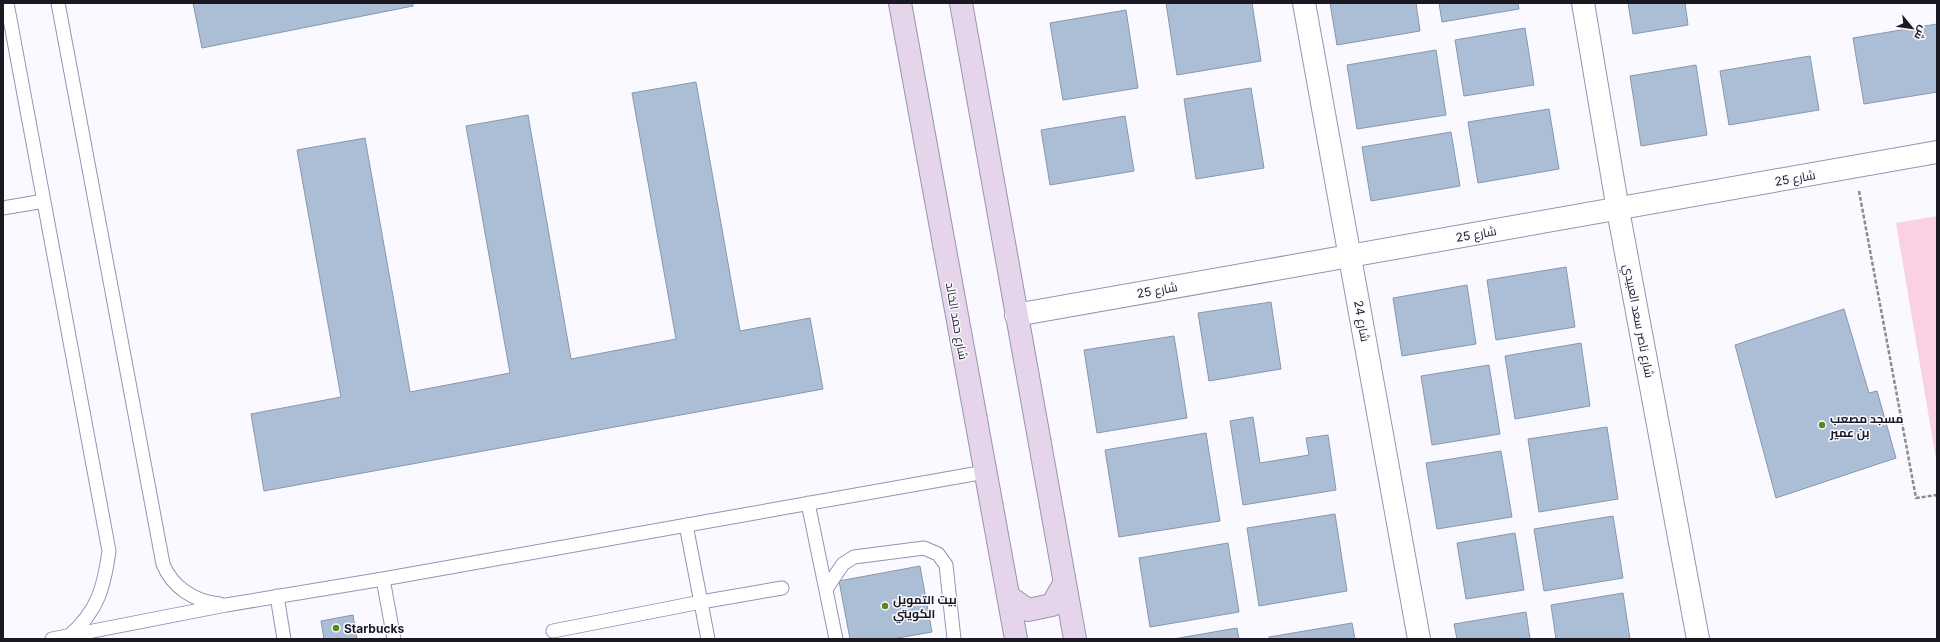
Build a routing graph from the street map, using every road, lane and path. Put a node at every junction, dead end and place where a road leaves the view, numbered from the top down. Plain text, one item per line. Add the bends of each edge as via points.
1 (7, 3) edge
2 (58, 3) edge
3 (900, 3) edge
4 (960, 3) edge
5 (1304, 3) edge
6 (1583, 3) edge
7 (1937, 152) edge
8 (1854, 167) junction
9 (44, 201) junction
10 (3, 208) edge
11 (1618, 210) junction
12 (1350, 256) junction
13 (1016, 315) junction
14 (985, 472) junction
15 (1937, 495) edge
16 (808, 503) junction
17 (686, 525) junction
18 (383, 579) junction
19 (1064, 584) junction
20 (782, 588) dead end
21 (826, 589) junction
22 (277, 596) junction
23 (1008, 596) junction
24 (700, 602) junction
25 (226, 605) junction
26 (553, 631) dead end
27 (106, 634) edge
28 (69, 636) junction
29 (52, 639) edge
30 (284, 639) edge
31 (394, 639) edge
32 (708, 639) edge
33 (836, 639) edge
34 (954, 639) edge
35 (1016, 639) edge
36 (1075, 639) edge
37 (1419, 639) edge
38 (1698, 639) edge

1 - 9 lane
2 - 25 lane via 163,564 173,582 183,590 203,600
3 - 14 street, شارع حمد الخالد
4 - 13 street
5 - 12 street, شارع 24
6 - 11 street, شارع ناصر سعد العبيدي
7 - 8 street, شارع 25
8 - 11 street, شارع 25
8 - 15 path via 1916,498
9 - 10 lane
9 - 28 lane via 109,551 104,580 94,607
11 - 12 street, شارع 25
11 - 38 street, شارع ناصر سعد العبيدي
12 - 13 street, شارع 25
12 - 37 street, شارع 24
13 - 19 street
14 - 16 lane
14 - 23 street, شارع حمد الخالد
16 - 17 lane
16 - 21 lane
17 - 18 lane
17 - 24 lane
18 - 22 lane
18 - 31 lane
19 - 23 street via 1052,605 1028,610
19 - 36 street
20 - 24 lane
21 - 33 lane
21 - 34 lane via 843,564 854,558 924,548 938,554 946,565
22 - 25 lane
22 - 30 lane
23 - 35 street, شارع حمد الخالد
24 - 26 lane
24 - 32 lane
25 - 27 lane
27 - 28 lane
28 - 29 lane

